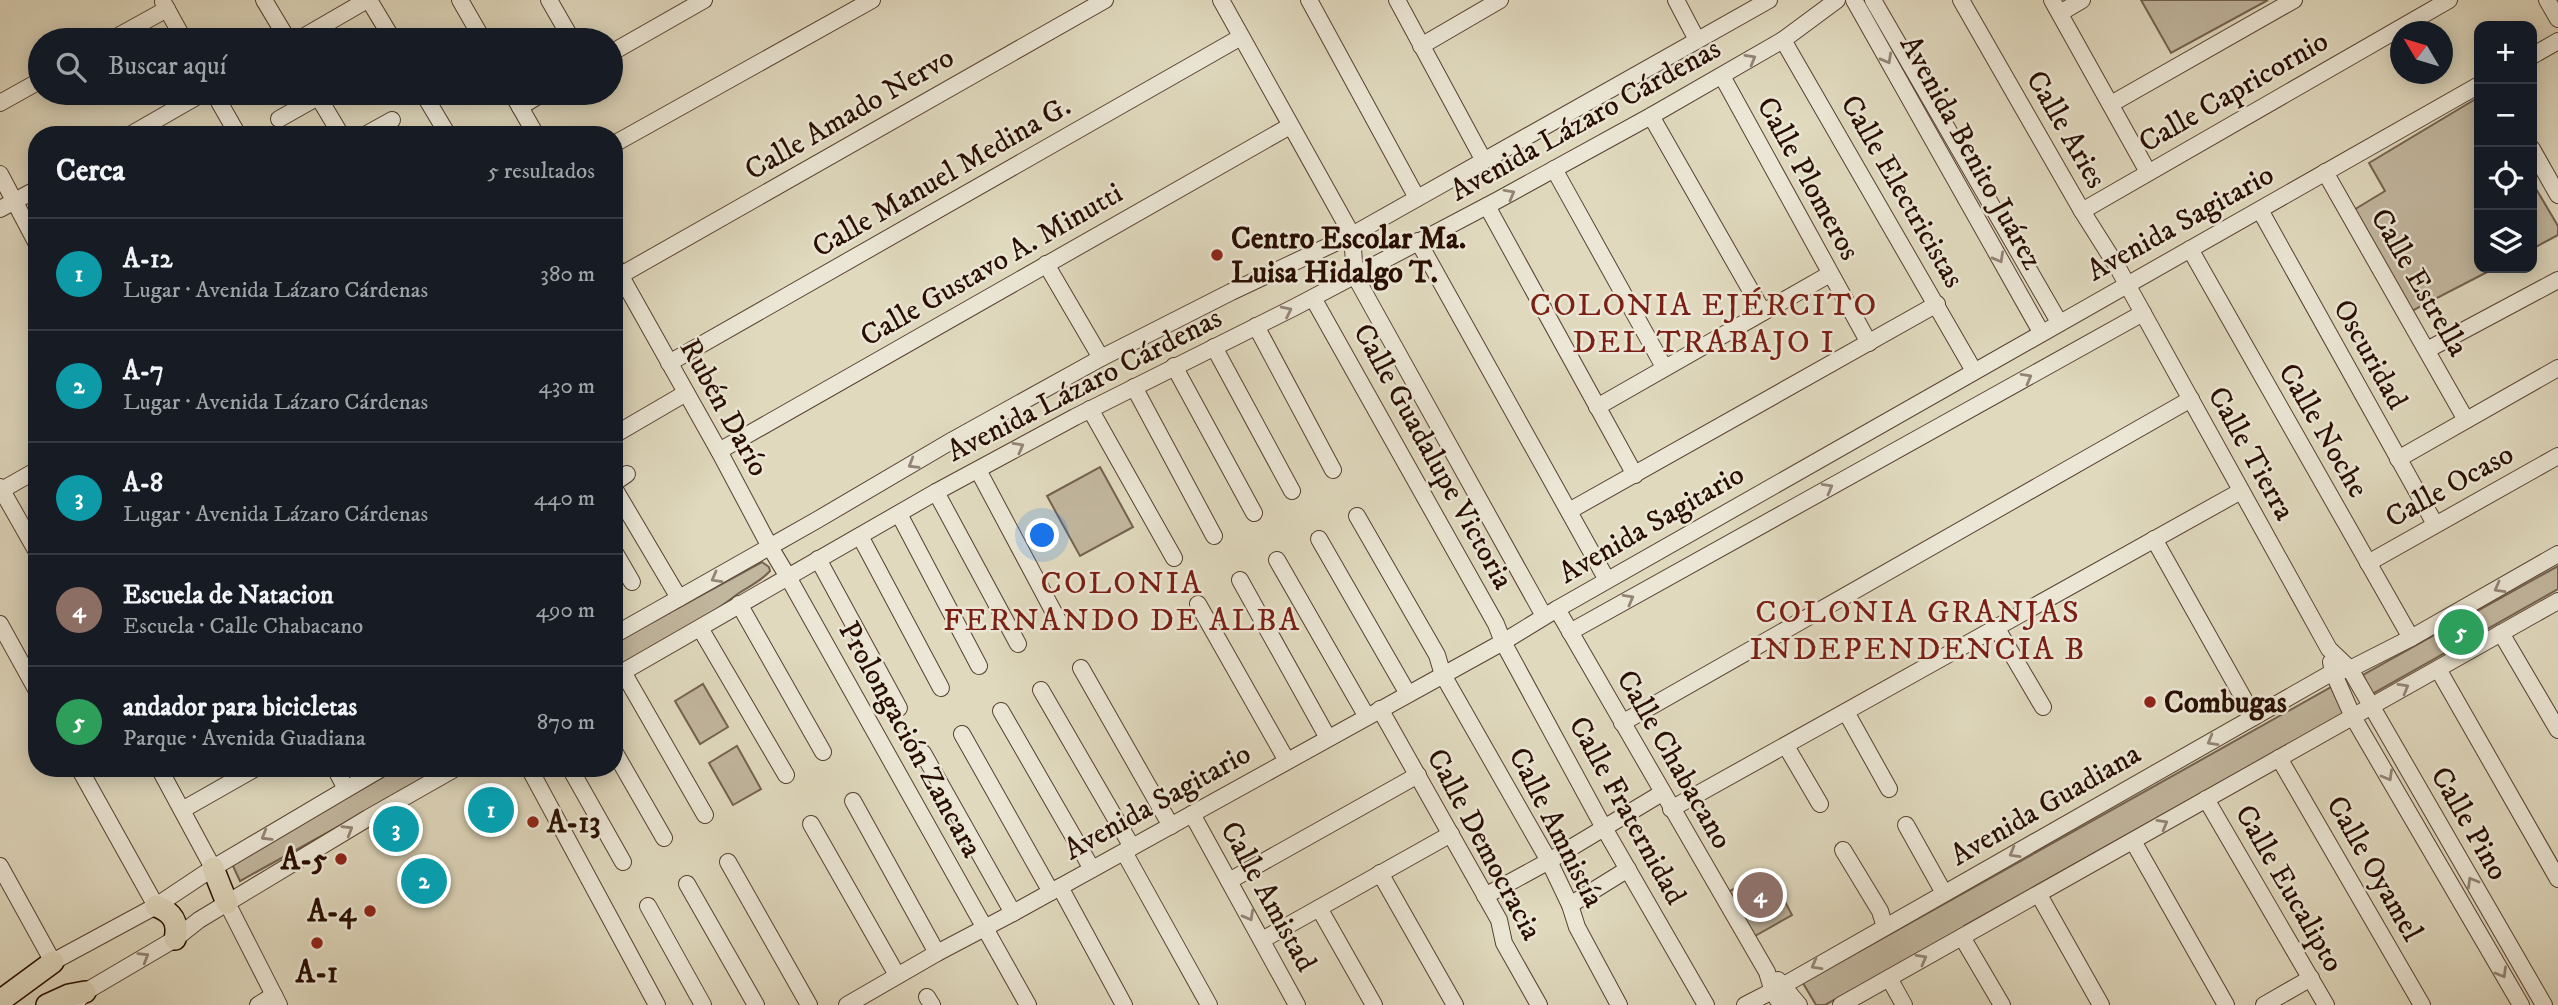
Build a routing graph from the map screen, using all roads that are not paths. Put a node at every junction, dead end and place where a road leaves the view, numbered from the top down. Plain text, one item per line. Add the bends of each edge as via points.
1 (264, 0) edge
2 (368, 0) edge
3 (460, 0) edge
4 (549, 0) edge
5 (704, 0) edge
6 (872, 0) edge
7 (1105, 0) edge
8 (1221, 0) edge
9 (1309, 0) edge
10 (1397, 0) edge
11 (1500, 0) edge
12 (1676, 0) edge
13 (1837, 0) edge
14 (1854, 0) edge
15 (1873, 0) edge
16 (1961, 0) edge
17 (2082, 0) edge
18 (2294, 0) edge
19 (2449, 0) edge
20 (2547, 0) edge
21 (1766, 1) edge
22 (164, 5) edge
23 (2056, 6) edge
24 (2558, 19) edge
25 (129, 28) edge
26 (177, 28) edge
27 (281, 28) edge
28 (319, 28) edge
29 (386, 28) edge
30 (476, 28) edge
31 (565, 28) edge
32 (1241, 37) junction
33 (1697, 40) junction
34 (1783, 40) junction
35 (2558, 41) edge
36 (623, 46) edge
37 (1421, 46) junction
38 (2537, 52) edge
39 (1722, 76) junction
40 (28, 87) edge
41 (2474, 88) edge
42 (0, 103) edge
43 (2111, 104) junction
44 (182, 105) edge
45 (221, 105) edge
46 (302, 105) edge
47 (326, 105) edge
48 (431, 105) edge
49 (519, 105) edge
50 (1651, 116) junction
51 (279, 119) dead end
52 (392, 120) dead end
53 (146, 126) edge
54 (233, 126) edge
55 (336, 126) edge
56 (381, 126) edge
57 (443, 126) edge
58 (531, 126) edge
59 (1290, 126) junction
60 (623, 139) edge
61 (2537, 158) edge
62 (1484, 161) junction
63 (1554, 169) junction
64 (2148, 172) junction
65 (2325, 172) junction
66 (0, 174) edge
67 (28, 193) edge
68 (2558, 195) edge
69 (1417, 198) junction
70 (15, 201) junction
71 (1487, 206) junction
72 (0, 209) edge
73 (2260, 210) junction
74 (2082, 211) junction
75 (28, 226) edge
76 (1352, 235) junction
77 (1418, 242) junction
78 (2190, 248) junction
79 (1046, 264) junction
80 (623, 267) edge
81 (1830, 274) junction
82 (1355, 276) junction
83 (2558, 280) edge
84 (623, 281) edge
85 (2126, 284) junction
86 (1312, 298) junction
87 (1937, 304) junction
88 (1763, 312) junction
89 (2143, 313) junction
90 (2059, 322) junction
91 (1256, 326) junction
92 (2041, 332) junction
93 (1869, 342) junction
94 (1214, 347) junction
95 (2427, 350) junction
96 (1101, 358) junction
97 (669, 363) junction
98 (1174, 366) junction
99 (1664, 367) junction
100 (2558, 368) edge
101 (1974, 371) junction
102 (1134, 387) junction
103 (686, 393) junction
104 (2191, 400) junction
105 (1597, 407) junction
106 (1090, 409) junction
107 (2466, 419) junction
108 (623, 430) edge
109 (719, 451) junction
110 (2558, 456) edge
111 (2398, 459) junction
112 (978, 470) junction
113 (1333, 470) dead end
114 (28, 475) edge
115 (1635, 475) junction
116 (1, 489) edge
117 (1292, 491) dead end
118 (2241, 491) junction
119 (936, 492) junction
120 (623, 503) edge
121 (1569, 510) junction
122 (1254, 513) dead end
123 (899, 514) junction
124 (1357, 516) dead end
125 (2435, 524) junction
126 (28, 536) edge
127 (860, 536) junction
128 (1214, 536) dead end
129 (1318, 539) dead end
130 (2154, 540) junction
131 (769, 547) junction
132 (2558, 554) edge
133 (1174, 558) dead end
134 (818, 559) junction
135 (1277, 560) dead end
136 (2368, 563) junction
137 (623, 570) edge
138 (788, 577) junction
139 (1240, 580) dead end
140 (1607, 580) junction
141 (632, 582) dead end
142 (679, 598) junction
143 (2558, 601) edge
144 (738, 604) junction
145 (1198, 604) dead end
146 (1550, 613) junction
147 (1059, 622) dead end
148 (0, 624) edge
149 (1996, 627) junction
150 (700, 628) junction
151 (623, 630) edge
152 (1570, 632) junction
153 (2501, 633) junction
154 (2411, 638) junction
155 (1503, 642) junction
156 (1017, 644) dead end
157 (2329, 649) junction
158 (979, 666) dead end
159 (1081, 668) dead end
160 (2350, 669) junction
161 (2438, 669) junction
162 (623, 672) edge
163 (2333, 672) junction
164 (28, 675) edge
165 (1443, 675) junction
166 (623, 681) edge
167 (941, 688) dead end
168 (1041, 690) dead end
169 (1408, 694) junction
170 (2043, 706) dead end
171 (2370, 707) junction
172 (899, 708) dead end
173 (1001, 711) dead end
174 (1846, 712) junction
175 (1374, 713) junction
176 (2254, 717) junction
177 (2353, 717) junction
178 (1622, 723) junction
179 (2558, 730) edge
180 (962, 734) dead end
181 (1328, 738) junction
182 (1786, 746) junction
183 (823, 752) dead end
184 (923, 753) dead end
185 (2279, 758) junction
186 (1287, 761) junction
187 (623, 767) edge
188 (786, 775) dead end
189 (1418, 775) junction
190 (84, 777) edge
191 (164, 777) edge
192 (240, 777) edge
193 (340, 777) edge
194 (367, 777) edge
195 (441, 777) edge
196 (534, 777) edge
197 (575, 777) edge
198 (346, 789) junction
199 (1889, 789) dead end
200 (1662, 793) junction
201 (2206, 799) junction
202 (853, 801) dead end
203 (1820, 804) dead end
204 (1671, 809) junction
205 (182, 810) junction
206 (1192, 814) junction
207 (705, 815) dead end
208 (811, 824) dead end
209 (1171, 825) junction
210 (1906, 825) dead end
211 (1604, 828) junction
212 (1451, 834) junction
213 (664, 838) dead end
214 (2133, 841) junction
215 (1128, 849) junction
216 (1843, 850) dead end
217 (1549, 861) junction
218 (623, 862) dead end
219 (728, 862) dead end
220 (0, 866) edge
221 (213, 867) junction
222 (1092, 869) junction
223 (1628, 869) junction
224 (1380, 873) junction
225 (2558, 879) edge
226 (1229, 881) junction
227 (687, 884) dead end
228 (1055, 890) junction
229 (1944, 893) junction
230 (2039, 895) junction
231 (1485, 896) junction
232 (227, 903) junction
233 (1570, 905) junction
234 (156, 906) junction
235 (648, 906) dead end
236 (1319, 908) junction
237 (1013, 913) junction
238 (1885, 927) junction
239 (985, 928) junction
240 (1962, 937) junction
241 (175, 939) junction
242 (1262, 940) junction
243 (937, 953) junction
244 (53, 962) junction
245 (897, 975) junction
246 (1889, 978) junction
247 (2311, 978) junction
248 (0, 990) edge
249 (1779, 994) edge
250 (276, 1000) edge
251 (0, 1001) edge
252 (83, 1001) edge
253 (47, 1005) edge
254 (258, 1005) edge
255 (657, 1005) edge
256 (704, 1005) edge
257 (756, 1005) edge
258 (809, 1005) edge
259 (847, 1005) edge
260 (1028, 1005) edge
261 (1125, 1005) edge
262 (1209, 1005) edge
263 (1297, 1005) edge
264 (1374, 1005) edge
265 (1455, 1005) edge
266 (1539, 1005) edge
267 (1619, 1005) edge
268 (1706, 1005) edge
269 (1745, 1005) edge
270 (1799, 1005) edge
271 (1841, 1005) edge
272 (1904, 1005) edge
273 (2001, 1005) edge
274 (2101, 1005) edge
275 (2226, 1005) edge
276 (2264, 1005) edge
277 (2326, 1005) edge
278 (2422, 1005) edge
279 (2521, 1005) edge
280 (2544, 1005) edge

1 - 27 street
2 - 28 street
2 - 29 street
3 - 30 street
4 - 31 street
5 - 36 street
6 - 60 street
7 - 80 street, Calle Amado Nervo
8 - 32 street
9 - 69 street
10 - 37 street
11 - 37 street
12 - 33 street
13 - 34 street, Avenida Lázaro Cárdenas
14 -> 92 street, Avenida Benito Juárez
15 - 90 street, Avenida Benito Juárez
16 - 74 street, Calle Aries
17 - 23 street
18 - 43 street
19 - 64 street, Calle Capricornio
20 - 24 street
21 - 33 street, Avenida Lázaro Cárdenas
22 - 25 street
22 - 26 street
23 - 43 street
32 - 59 street
32 - 97 street, Calle Manuel Medina G.
33 - 62 street, Avenida Lázaro Cárdenas
39 -> 34 street, Avenida Lázaro Cárdenas
34 - 87 street, Calle Electricistas
35 - 38 street
37 - 62 street
39 - 50 street, Avenida Lázaro Cárdenas
39 - 81 street, Calle Plomeros
40 - 42 street
41 - 65 street, Avenida Sagitario
43 - 64 street
44 - 53 street
45 - 54 street
46 - 51 street
47 - 55 street
48 - 57 street
49 - 58 street
50 - 63 street, Avenida Lázaro Cárdenas
50 - 88 street
52 - 56 street
59 - 76 street
59 - 79 street, Calle Gustavo A. Minutti
61 - 68 street
62 - 69 street, Avenida Lázaro Cárdenas
71 -> 63 street, Avenida Lázaro Cárdenas
63 - 99 street
64 - 74 street, Calle Capricornio
65 - 73 street, Avenida Sagitario
65 - 95 street, Calle Estrella
66 - 70 street
67 - 70 street
69 - 76 street, Avenida Lázaro Cárdenas
70 - 72 street
70 - 75 street
71 - 77 street, Avenida Lázaro Cárdenas
71 - 105 street
73 - 78 street, Avenida Sagitario
73 - 111 street, Oscuridad
74 - 85 street, Calle Aries
76 - 82 street
76 - 96 street, Avenida Lázaro Cárdenas
77 - 82 street, Avenida Lázaro Cárdenas
77 - 121 street
78 - 85 street, Avenida Sagitario
78 - 136 street, Calle Noche
79 - 96 street
79 - 109 street, Calle Gustavo A. Minutti
81 - 88 street
81 - 93 street, Calle Plomeros
82 - 86 street, Avenida Lázaro Cárdenas
82 - 146 street, Calle Guadalupe Victoria
83 - 95 street
84 - 97 street, Rubén Darío
85 - 89 street, Calle Tierra
85 - 90 street, Avenida Sagitario
91 -> 86 street, Avenida Lázaro Cárdenas
86 - 155 street, Calle Guadalupe Victoria
87 - 93 street
87 - 101 street, Calle Electricistas
88 - 99 street
89 - 104 street, Calle Tierra
152 -> 89 street, Avenida Sagitario
90 - 92 street, Avenida Sagitario
91 - 94 street, Avenida Lázaro Cárdenas
91 - 113 street
92 - 101 street, Avenida Sagitario
93 - 115 street
94 - 98 street, Avenida Lázaro Cárdenas
94 - 117 street
95 - 107 street, Calle Estrella
96 -> 131 street, Avenida Lázaro Cárdenas
97 - 103 street, Rubén Darío
98 - 102 street, Avenida Lázaro Cárdenas
98 - 122 street
99 - 105 street
100 - 107 street
101 - 140 street, Avenida Sagitario
102 - 106 street, Avenida Lázaro Cárdenas
102 - 128 street
103 - 108 street
103 - 109 street, Rubén Darío
104 - 118 street, Calle Tierra
104 - 178 street
105 - 115 street
112 -> 106 street, Avenida Lázaro Cárdenas
106 - 133 street
107 - 111 street
109 - 131 street, Rubén Darío
110 - 125 street, Calle Ocaso
111 - 125 street, Oscuridad
112 - 119 street, Avenida Lázaro Cárdenas
112 - 147 street
114 - 116 street
115 - 121 street
116 - 126 street
118 - 130 street
118 - 157 street, Calle Tierra
119 - 123 street, Avenida Lázaro Cárdenas
119 - 156 street
120 - 142 street
121 - 140 street
123 - 127 street, Avenida Lázaro Cárdenas
123 - 158 street
124 - 165 street, Calle Amnistía via 1437,655
125 - 136 street, Calle Ocaso
127 - 134 street, Avenida Lázaro Cárdenas
127 - 167 street
129 - 169 street
130 - 149 street
130 - 176 street
131 - 138 street, Rubén Darío
131 -> 142 street, Avenida Lázaro Cárdenas
132 -> 154 street, Avenida Guadiana
134 - 138 street, Avenida Lázaro Cárdenas
134 - 172 street
135 - 175 street, Calle Democracia
136 - 154 street, Calle Noche
137 - 141 street
138 - 144 street, Avenida Lázaro Cárdenas
138 - 239 street, Prolongación Zancara
139 - 181 street
140 - 146 street, Avenida Sagitario
142 - 151 street, Avenida Lázaro Cárdenas
143 - 153 street
144 - 150 street, Avenida Lázaro Cárdenas
144 - 183 street
145 - 186 street
146 - 152 street, Calle Chabacano
146 - 155 street, Avenida Sagitario
148 - 164 street
149 - 170 street
149 - 174 street
150 - 162 street, Avenida Lázaro Cárdenas
150 - 188 street
152 - 178 street, Calle Chabacano
153 - 161 street
153 - 179 street
154 - 160 street, Avenida Guadiana
155 - 165 street, Avenida Sagitario
155 - 211 street, Calle Fraternidad
157 - 160 street, Calle Tierra
157 - 163 street, Calle Tierra
159 - 209 street
160 - 163 street, Avenida Guadiana
160 - 171 street, Calle Pino
171 -> 161 street
161 - 225 street
163 - 176 street, Avenida Guadiana
163 - 177 street, Calle Pino
165 - 169 street, Avenida Sagitario
165 - 217 street, Calle Amnistía
166 - 207 street
168 - 215 street
169 - 175 street, Avenida Sagitario
171 - 177 street
280 -> 171 street, Calle Pino
173 - 222 street
174 - 182 street
174 - 199 street
175 - 181 street, Avenida Sagitario
175 - 189 street, Calle Democracia
176 -> 229 street, Avenida Guadiana
177 - 185 street
177 -> 279 street, Calle Pino
178 - 200 street, Calle Chabacano
180 - 228 street
181 - 186 street, Avenida Sagitario
182 - 203 street
182 - 204 street
184 - 237 street
185 - 201 street
185 - 278 street, Calle Oyamel
186 - 206 street, Avenida Sagitario
187 - 213 street
189 - 212 street, Calle Democracia
189 - 226 street
190 - 234 street
191 - 205 street
192 - 205 street
193 - 198 street
194 - 198 street
232 -> 195 street
196 - 255 street
197 - 218 street
198 -> 221 street
200 - 204 street, Calle Chabacano
200 - 211 street
214 -> 201 street
201 - 247 street, Calle Eucalipto
202 - 243 street
204 - 249 street, Calle Chabacano
205 - 221 street
206 - 209 street, Avenida Sagitario
206 - 226 street, Calle Amistad
208 - 245 street
209 - 215 street, Avenida Sagitario
210 - 229 street
211 - 217 street
211 - 223 street, Calle Fraternidad
212 - 224 street
212 - 231 street, Calle Democracia
214 - 230 street
214 - 275 street
215 - 222 street, Avenida Sagitario
215 - 262 street
216 - 238 street
217 - 231 street
217 - 233 street, Calle Amnistía
219 - 258 street
220 - 244 street
221 - 232 main road
221 - 234 street
222 - 228 street, Avenida Sagitario
223 - 233 street
223 - 268 street, Calle Fraternidad
224 - 236 street
224 - 265 street
226 -> 242 street, Calle Amistad
227 - 257 street
228 - 237 street, Avenida Sagitario
228 - 261 street
229 - 238 street, Avenida Guadiana
230 - 240 street
230 - 274 street
231 - 266 street, Calle Democracia via 1499,920 1504,943
232 - 241 street
232 - 250 street
233 - 267 street, Calle Amnistía
234 - 241 main road via 174,919
234 - 244 street
235 - 256 street
236 - 242 street
236 - 264 street
237 - 239 street, Avenida Sagitario
238 -> 249 street, Avenida Guadiana
239 - 243 street, Avenida Sagitario
239 - 260 street, Prolongación Zancara
246 -> 240 street
240 - 273 street
252 -> 241 street
242 - 263 street, Calle Amistad
243 - 245 street, Avenida Sagitario
244 - 248 street
244 - 251 main road
245 - 259 street, Avenida Sagitario
246 - 271 street
246 - 272 street
247 - 276 street
247 - 277 street, Calle Eucalipto
249 - 269 street, Avenida Guadiana
249 - 270 street, Calle Chabacano
250 - 254 street
252 - 253 main road via 69,995

